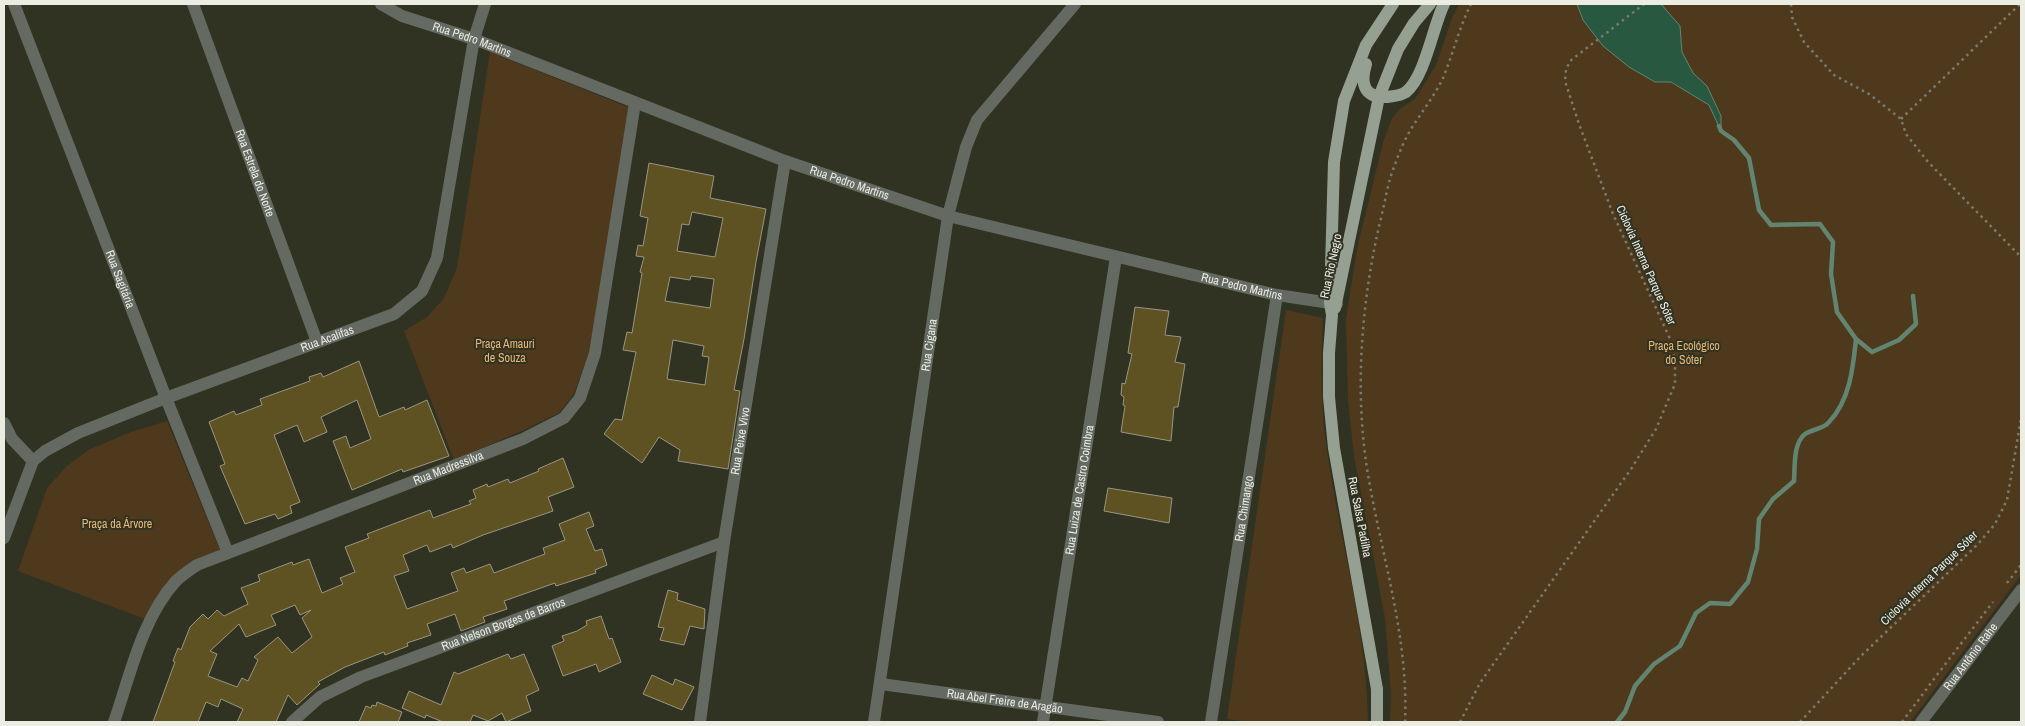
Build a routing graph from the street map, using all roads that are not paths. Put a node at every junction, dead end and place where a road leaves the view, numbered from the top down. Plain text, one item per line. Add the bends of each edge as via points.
1 (14, 4) edge
2 (193, 4) edge
3 (381, 4) edge
4 (485, 4) edge
5 (1075, 4) edge
6 (1393, 4) edge
7 (1430, 4) edge
8 (1444, 4) edge
9 (1379, 24) junction
10 (474, 39) junction
11 (1379, 97) junction
12 (635, 103) junction
13 (785, 161) junction
14 (948, 216) junction
15 (1116, 257) junction
16 (1277, 295) junction
17 (1333, 307) junction
18 (317, 342) junction
19 (166, 398) junction
20 (4, 423) edge
21 (33, 461) junction
22 (4, 538) edge
23 (724, 542) junction
24 (228, 553) junction
25 (2021, 590) edge
26 (881, 684) junction
27 (1045, 707) junction
28 (114, 722) edge
29 (292, 722) edge
30 (700, 722) edge
31 (874, 722) edge
32 (1043, 722) edge
33 (1158, 722) edge
34 (1211, 722) edge
35 (1377, 722) edge
36 (1921, 722) edge

1 - 19 street, Rua Sagitária
2 - 18 street, Rua Estrela do Norte
3 - 10 street, Rua Pedro Martins via 402,16
4 - 10 street, Rua Acalifas
5 - 14 street, Rua Cigana via 977,120 966,147
6 - 9 main road, Rua Rio Negro
7 - 11 main road, Rua Rio Negro via 1398,49
8 - 11 main road via 1422,67 1407,91 1397,96
9 - 11 main road via 1362,76 1367,91
9 - 17 main road, Rua Rio Negro via 1366,45 1344,101 1334,162
10 - 12 street, Rua Pedro Martins
10 - 18 street, Rua Acalifas via 437,258 422,291 394,314
11 - 17 main road, Rua Rio Negro
12 - 13 street, Rua Pedro Martins
12 - 24 street, Rua Madressilva via 595,353 580,398 564,418 523,439
13 - 14 street, Rua Pedro Martins
13 - 23 street, Rua Peixe Vivo
14 - 15 street, Rua Pedro Martins
14 - 26 street, Rua Cigana
15 - 16 street, Rua Pedro Martins
15 - 27 street, Rua Luiza de Castro Coimbra
16 - 17 street, Rua Pedro Martins
16 - 34 street, Rua Chimango
17 - 35 main road, Rua Salsa Padilha via 1329,397 1334,448 1377,689
18 - 19 street, Rua Acalifas
19 - 21 street, Rua Acalifas via 78,433
19 - 24 street, Rua Sagitária
20 - 21 street via 12,439
21 - 22 street
23 - 29 street, Rua Nelson Borges de Barros via 360,677 320,697
23 - 30 street, Rua Peixe Vivo
24 - 28 street, Rua Madressilva via 198,565 177,580 162,599 148,623
25 - 36 street, Rua Antônio Rahe
26 - 27 street, Rua Abel Freire de Aragão
26 - 31 street, Rua Cigana
27 - 32 street, Rua Luiza de Castro Coimbra
27 - 33 street, Rua Abel Freire de Aragão

